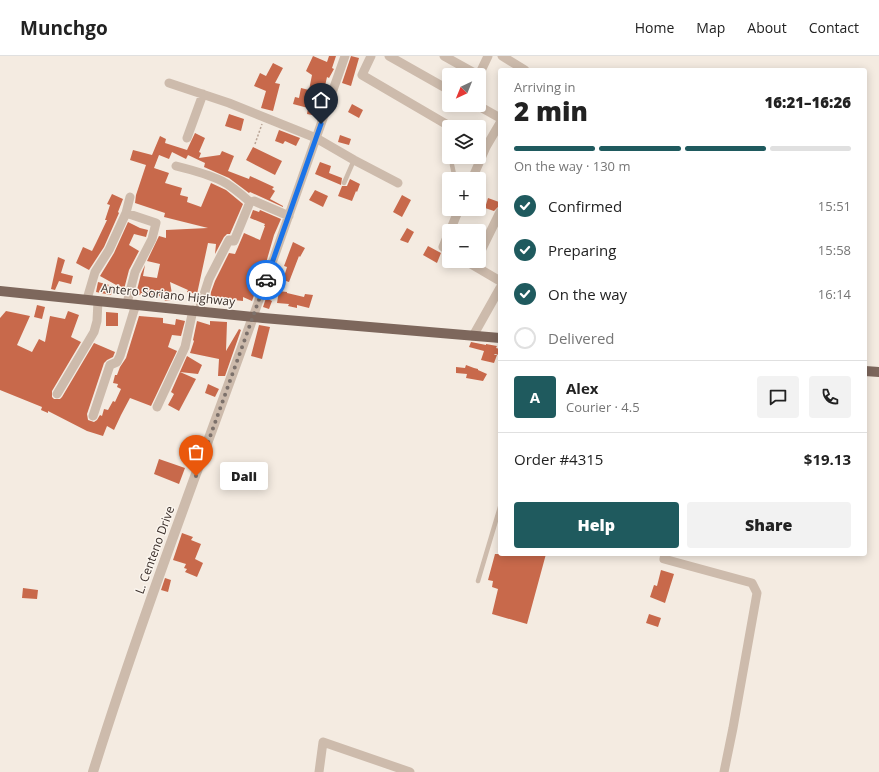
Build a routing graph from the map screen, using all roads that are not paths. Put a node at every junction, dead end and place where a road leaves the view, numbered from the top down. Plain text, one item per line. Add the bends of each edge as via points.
1 (345, 56) edge
2 (371, 56) edge
3 (389, 56) edge
4 (444, 56) edge
5 (488, 56) edge
6 (502, 56) edge
7 (465, 68) edge
8 (482, 68) edge
9 (522, 68) edge
10 (169, 83) dead end
11 (442, 86) edge
12 (203, 94) junction
13 (486, 110) edge
14 (498, 117) edge
15 (442, 122) edge
16 (498, 125) edge
17 (187, 138) dead end
18 (316, 138) junction
19 (486, 140) edge
20 (354, 160) junction
21 (452, 165) dead end
22 (176, 166) dead end
23 (454, 172) edge
24 (344, 183) dead end
25 (398, 183) dead end
26 (130, 197) dead end
27 (250, 202) junction
28 (126, 213) junction
29 (290, 216) junction
30 (498, 216) edge
31 (486, 241) edge
32 (480, 268) edge
33 (498, 280) edge
34 (0, 291) edge
35 (498, 292) edge
36 (87, 299) junction
37 (98, 301) junction
38 (131, 304) junction
39 (196, 310) junction
40 (253, 317) junction
41 (473, 336) junction
42 (498, 338) edge
43 (867, 371) edge
44 (879, 372) edge
45 (57, 394) dead end
46 (157, 407) dead end
47 (93, 416) dead end
48 (498, 514) edge
49 (665, 556) edge
50 (478, 581) dead end
51 (93, 772) edge
52 (319, 772) edge
53 (410, 772) edge
54 (724, 772) edge

1 - 18 street
2 - 15 street via 362,75
3 - 11 street
4 - 7 street
5 - 8 street
6 - 9 street
10 - 12 street
12 - 17 street
12 - 18 street
13 - 14 street
16 - 19 street
18 - 20 street
18 - 29 street
20 - 24 lane
20 - 25 street
21 - 23 lane
22 - 27 street via 222,181
26 - 28 street
27 - 29 street via 259,203
27 - 39 street via 234,241 229,240
28 - 36 street via 109,250 95,272
28 - 38 street via 156,223 152,239 135,272
29 - 40 street
30 - 31 street
32 - 33 street
34 - 36 main road, Antero Soriano Highway
35 - 41 street
36 - 37 main road, Antero Soriano Highway
37 - 38 main road, Antero Soriano Highway
37 - 45 street via 94,332
38 - 39 main road, Antero Soriano Highway
38 - 47 street via 120,356 117,362 110,365
39 - 40 main road, Antero Soriano Highway
39 - 46 street via 185,347
40 - 41 main road, Antero Soriano Highway
40 - 51 street, L. Centeno Drive via 139,632
41 - 42 main road, Antero Soriano Highway
43 - 44 main road
48 - 50 lane
49 - 54 street via 664,559 752,583 757,594
52 - 53 street via 323,742

